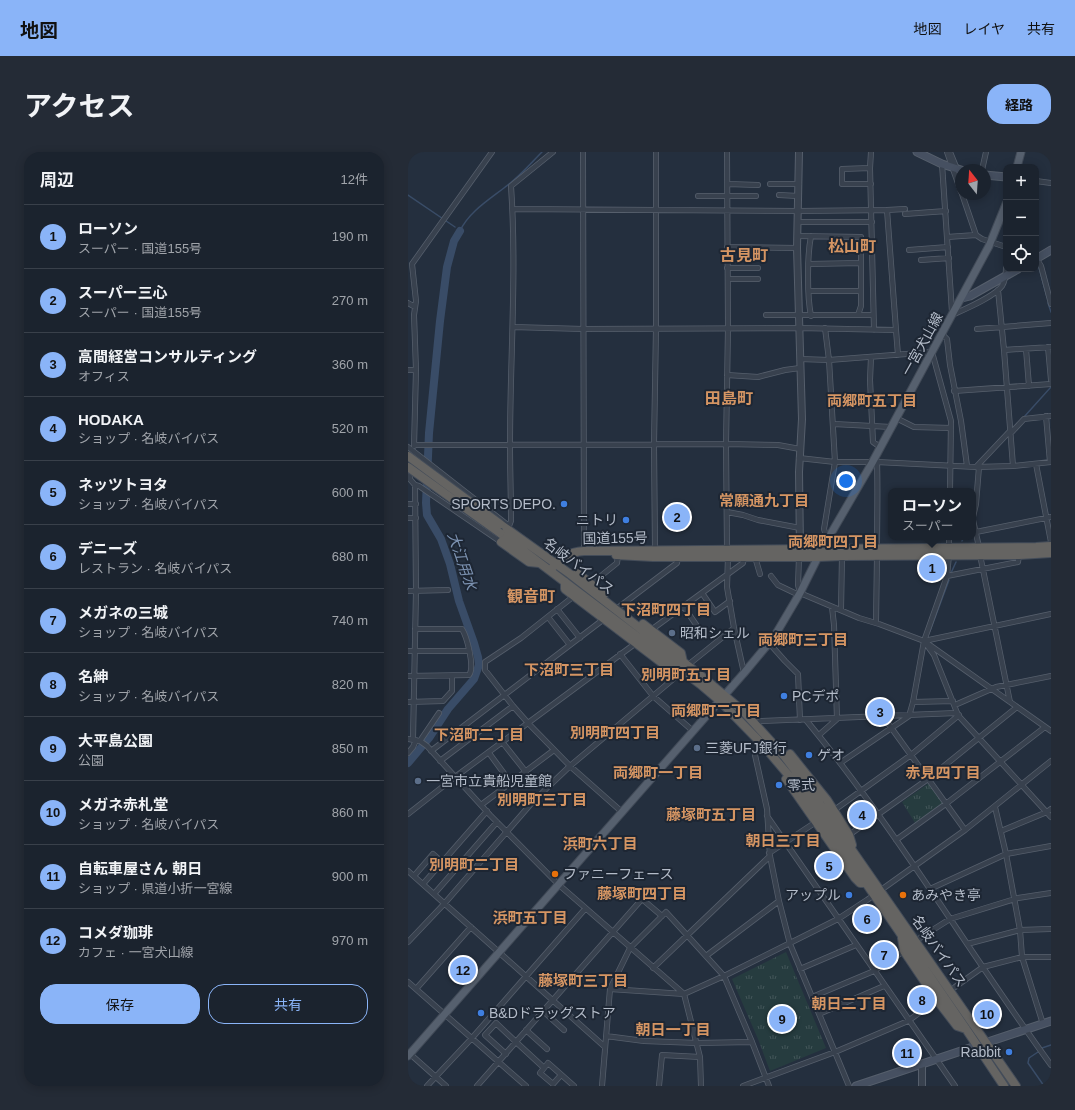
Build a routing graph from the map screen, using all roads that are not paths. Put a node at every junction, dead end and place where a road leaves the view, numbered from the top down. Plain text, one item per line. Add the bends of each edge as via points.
1 (492, 152) edge
2 (553, 152) edge
3 (583, 152) edge
4 (656, 152) edge
5 (727, 152) edge
6 (799, 152) edge
7 (871, 152) edge
8 (918, 152) edge
9 (947, 152) edge
10 (950, 152) edge
11 (986, 152) edge
12 (1021, 152) edge
13 (942, 164) junction
14 (955, 164) edge
15 (983, 164) edge
16 (1018, 164) edge
17 (955, 166) edge
18 (870, 168) junction
19 (955, 168) edge
20 (991, 176) edge
21 (1003, 177) edge
22 (1039, 181) edge
23 (1051, 183) edge
24 (728, 184) junction
25 (770, 184) dead end
26 (798, 184) junction
27 (871, 184) junction
28 (758, 185) dead end
29 (779, 195) dead end
30 (698, 196) dead end
31 (728, 196) junction
32 (756, 196) dead end
33 (798, 196) junction
34 (964, 200) edge
35 (513, 209) junction
36 (583, 210) junction
37 (656, 210) junction
38 (727, 210) junction
39 (872, 210) junction
40 (887, 210) junction
41 (798, 211) junction
42 (946, 211) junction
43 (1003, 212) edge
44 (798, 222) junction
45 (872, 222) junction
46 (976, 235) junction
47 (798, 236) junction
48 (811, 236) junction
49 (947, 236) junction
50 (991, 242) junction
51 (1003, 246) edge
52 (948, 247) junction
53 (727, 248) junction
54 (797, 248) junction
55 (909, 250) dead end
56 (1051, 250) edge
57 (1039, 257) edge
58 (949, 258) junction
59 (921, 260) dead end
60 (861, 263) junction
61 (1039, 263) edge
62 (410, 264) edge
63 (808, 264) junction
64 (727, 268) junction
65 (758, 268) dead end
66 (1006, 272) edge
67 (1012, 272) edge
68 (1005, 276) junction
69 (728, 279) junction
70 (758, 279) dead end
71 (998, 290) junction
72 (809, 291) junction
73 (861, 291) junction
74 (962, 298) junction
75 (408, 303) edge
76 (1051, 304) edge
77 (415, 306) junction
78 (766, 315) dead end
79 (858, 315) junction
80 (873, 315) junction
81 (952, 315) junction
82 (799, 316) junction
83 (811, 316) junction
84 (1051, 323) edge
85 (513, 327) junction
86 (1002, 327) junction
87 (656, 328) junction
88 (728, 328) junction
89 (799, 328) junction
90 (825, 328) junction
91 (583, 329) junction
92 (977, 329) dead end
93 (874, 330) junction
94 (896, 330) junction
95 (942, 334) junction
96 (1049, 347) edge
97 (1026, 349) junction
98 (1004, 350) junction
99 (932, 352) junction
100 (898, 355) junction
101 (871, 357) junction
102 (800, 358) junction
103 (829, 360) junction
104 (800, 368) junction
105 (408, 370) edge
106 (416, 370) junction
107 (727, 375) junction
108 (1051, 380) edge
109 (1051, 384) edge
110 (1029, 386) junction
111 (1006, 387) junction
112 (954, 390) junction
113 (1049, 416) edge
114 (896, 418) junction
115 (834, 424) junction
116 (872, 426) junction
117 (891, 427) junction
118 (951, 428) junction
119 (1010, 432) junction
120 (414, 444) junction
121 (510, 444) junction
122 (654, 444) junction
123 (726, 444) junction
124 (583, 445) junction
125 (408, 447) edge
126 (880, 447) junction
127 (800, 449) junction
128 (411, 454) edge
129 (799, 458) junction
130 (836, 462) junction
131 (874, 462) junction
132 (1050, 462) edge
133 (1036, 464) junction
134 (951, 466) junction
135 (967, 466) junction
136 (1013, 466) junction
137 (408, 467) edge
138 (978, 467) junction
139 (435, 468) junction
140 (409, 477) edge
141 (415, 485) junction
142 (950, 488) edge
143 (431, 494) junction
144 (408, 504) edge
145 (416, 504) junction
146 (976, 504) edge
147 (727, 512) junction
148 (1049, 517) edge
149 (408, 518) edge
150 (416, 518) junction
151 (800, 528) junction
152 (511, 529) junction
153 (976, 532) joint
154 (501, 538) junction
155 (827, 539) junction
156 (949, 540) edge
157 (1051, 542) edge
158 (1051, 546) edge
159 (822, 548) junction
160 (655, 550) junction
161 (584, 551) junction
162 (980, 551) junction
163 (878, 552) junction
164 (949, 552) junction
165 (728, 553) junction
166 (799, 553) junction
167 (1051, 553) edge
168 (1019, 555) junction
169 (618, 556) junction
170 (842, 556) junction
171 (678, 557) junction
172 (744, 557) junction
173 (754, 557) junction
174 (818, 557) junction
175 (557, 564) junction
176 (984, 568) junction
177 (551, 572) junction
178 (570, 574) junction
179 (760, 574) dead end
180 (727, 575) junction
181 (771, 576) dead end
182 (947, 576) junction
183 (565, 582) junction
184 (591, 584) junction
185 (448, 590) dead end
186 (416, 591) junction
187 (408, 592) edge
188 (702, 592) junction
189 (799, 594) junction
190 (574, 596) junction
191 (730, 601) junction
192 (619, 607) junction
193 (684, 607) junction
194 (832, 607) junction
195 (557, 610) junction
196 (840, 610) junction
197 (1051, 614) edge
198 (548, 617) junction
199 (604, 619) junction
200 (876, 623) junction
201 (995, 625) junction
202 (697, 626) dead end
203 (734, 628) junction
204 (415, 629) junction
205 (651, 630) junction
206 (580, 638) junction
207 (924, 641) junction
208 (636, 643) junction
209 (769, 643) junction
210 (570, 645) junction
211 (408, 651) edge
212 (415, 651) junction
213 (469, 651) junction
214 (620, 654) junction
215 (686, 664) junction
216 (744, 673) junction
217 (678, 675) junction
218 (408, 676) edge
219 (415, 676) junction
220 (452, 676) junction
221 (1051, 676) edge
222 (690, 677) junction
223 (1007, 685) junction
224 (992, 689) junction
225 (505, 695) junction
226 (653, 696) junction
227 (722, 698) junction
228 (411, 702) edge
229 (913, 702) junction
230 (1010, 702) junction
231 (954, 703) junction
232 (513, 706) junction
233 (1017, 707) junction
234 (744, 712) junction
235 (439, 713) dead end
236 (958, 715) junction
237 (882, 716) junction
238 (909, 716) junction
239 (837, 719) junction
240 (800, 720) junction
241 (806, 720) junction
242 (760, 721) junction
243 (528, 724) junction
244 (411, 725) edge
245 (1045, 727) junction
246 (891, 728) junction
247 (693, 731) junction
248 (1051, 731) edge
249 (819, 735) junction
250 (980, 738) junction
251 (417, 741) edge
252 (503, 743) junction
253 (763, 745) junction
254 (554, 750) junction
255 (431, 751) junction
256 (408, 753) edge
257 (489, 753) junction
258 (911, 755) junction
259 (1000, 760) junction
260 (440, 761) junction
261 (1051, 761) edge
262 (778, 762) junction
263 (840, 763) junction
264 (570, 766) junction
265 (526, 772) junction
266 (455, 777) junction
267 (928, 779) junction
268 (511, 783) junction
269 (1022, 784) junction
270 (860, 790) junction
271 (816, 797) junction
272 (827, 800) junction
273 (947, 804) junction
274 (481, 805) junction
275 (995, 807) junction
276 (833, 810) junction
277 (1049, 810) edge
278 (487, 811) junction
279 (622, 812) junction
280 (408, 814) edge
281 (877, 815) junction
282 (767, 816) junction
283 (1051, 817) edge
284 (497, 822) junction
285 (816, 822) junction
286 (965, 830) junction
287 (823, 831) junction
288 (1001, 831) junction
289 (507, 832) junction
290 (849, 835) junction
291 (834, 836) junction
292 (896, 840) junction
293 (786, 842) junction
294 (1051, 846) edge
295 (853, 851) junction
296 (769, 854) junction
297 (1006, 854) junction
298 (442, 862) junction
299 (914, 867) junction
300 (408, 871) edge
301 (414, 876) junction
302 (865, 883) junction
303 (423, 884) junction
304 (558, 884) junction
305 (881, 890) junction
306 (930, 890) junction
307 (1051, 893) edge
308 (434, 894) junction
309 (874, 896) junction
310 (1014, 899) junction
311 (779, 902) junction
312 (889, 903) junction
313 (444, 904) junction
314 (586, 909) junction
315 (662, 916) junction
316 (838, 919) junction
317 (950, 919) junction
318 (471, 927) junction
319 (1050, 929) edge
320 (1020, 930) junction
321 (613, 932) junction
322 (688, 935) junction
323 (902, 936) junction
324 (920, 938) junction
325 (408, 942) edge
326 (790, 944) junction
327 (967, 944) junction
328 (856, 945) junction
329 (630, 948) junction
330 (499, 951) junction
331 (907, 954) junction
332 (706, 956) junction
333 (1022, 957) junction
334 (1051, 957) edge
335 (921, 964) junction
336 (653, 968) junction
337 (982, 968) junction
338 (800, 969) junction
339 (874, 971) junction
340 (724, 976) junction
341 (526, 977) junction
342 (408, 982) edge
343 (884, 986) junction
344 (955, 987) junction
345 (416, 989) junction
346 (610, 989) junction
347 (684, 994) junction
348 (812, 997) junction
349 (553, 1000) junction
350 (937, 1000) junction
351 (962, 1007) junction
352 (543, 1011) junction
353 (444, 1014) junction
354 (819, 1014) junction
355 (908, 1021) junction
356 (1051, 1021) edge
357 (1043, 1024) junction
358 (966, 1029) junction
359 (1026, 1029) junction
360 (526, 1030) junction
361 (564, 1030) dead end
362 (606, 1036) junction
363 (472, 1038) junction
364 (516, 1042) junction
365 (752, 1042) junction
366 (987, 1042) junction
367 (697, 1043) junction
368 (977, 1046) junction
369 (605, 1047) junction
370 (547, 1049) dead end
371 (835, 1052) junction
372 (994, 1053) junction
373 (409, 1054) edge
374 (506, 1054) junction
375 (700, 1057) junction
376 (937, 1059) junction
377 (499, 1062) junction
378 (922, 1065) junction
379 (1051, 1065) edge
380 (542, 1066) dead end
381 (561, 1075) junction
382 (436, 1077) junction
383 (766, 1078) junction
384 (427, 1086) edge
385 (446, 1086) edge
386 (477, 1086) edge
387 (526, 1086) edge
388 (574, 1086) edge
389 (602, 1086) edge
390 (659, 1086) edge
391 (701, 1086) edge
392 (743, 1086) edge
393 (769, 1086) edge
394 (849, 1086) edge
395 (856, 1086) edge
396 (922, 1086) edge
397 (955, 1086) edge
398 (1004, 1086) edge
399 (1016, 1086) edge
400 (1022, 1086) edge

1 - 62 street
2 - 35 street via 511,186
3 - 36 street
4 - 37 street
5 - 24 street
6 - 26 street
7 - 18 street
8 - 13 main road
9 - 17 street
10 - 14 street
11 - 15 street
12 - 16 main road
13 - 19 main road
13 - 42 street
18 - 27 street
18 - 27 street via 842,169 842,184
20 - 21 main road
22 - 23 street
24 - 28 street
24 - 31 street
25 - 26 street
26 - 33 street
27 - 39 street
29 - 33 street
30 - 31 street
31 - 32 street
31 - 38 street
33 - 41 street
34 - 46 street
35 - 36 street
35 - 85 street
36 - 37 street
36 - 91 street
37 - 38 street
37 - 87 street
38 - 41 street
38 - 53 street
39 - 40 street
39 - 41 street
39 - 45 street
40 - 42 street
40 - 94 street
41 - 44 street
42 - 49 street
43 - 50 main road, 一宮犬山線
44 - 45 street
44 - 47 street
45 - 80 street
46 - 49 street
46 - 50 street
47 - 48 street
47 - 54 street
48 - 60 street via 861,237
48 - 63 street
49 - 52 street
50 - 51 street
50 - 74 main road, 一宮犬山線
52 - 55 street
52 - 58 street
53 - 54 street
53 - 64 street
54 - 82 street
56 - 57 main road
58 - 59 street
58 - 81 street
60 - 63 street
60 - 73 street
61 - 76 street
62 - 77 street
63 - 72 street
64 - 65 street
64 - 69 street
66 - 68 street
67 - 68 main road
68 - 71 street via 1003,286
68 - 74 main road
69 - 70 street
69 - 88 street
71 - 81 street
71 - 86 street
72 - 73 street
72 - 83 street
73 - 79 street
74 - 81 main road, 一宮犬山線
75 - 77 street
77 - 106 street
78 - 82 street
79 - 80 street
79 - 83 street
80 - 93 street
81 - 95 main road, 一宮犬山線
82 - 83 street
82 - 89 street
84 - 86 street
85 - 91 street
85 - 121 street
86 - 92 street
86 - 98 street
87 - 88 street
87 - 91 street
87 - 122 street
88 - 89 street
88 - 107 street
89 - 90 street
89 - 102 street
90 - 93 street
90 - 103 street
91 - 124 street
93 - 94 street
94 - 100 street
95 - 99 main road, 一宮犬山線
95 - 112 street via 947,339
96 - 97 street
96 - 108 street
97 - 98 street
97 - 110 street
98 - 111 street
99 - 100 street
99 - 114 main road, 一宮犬山線
99 - 118 street
100 - 101 street
101 - 103 street
101 - 116 street
102 - 103 street
102 - 104 street
103 - 115 street
104 - 107 street via 758,377
104 - 127 street
105 - 106 street
106 - 120 street
107 - 123 street
109 - 110 street
110 - 111 street
111 - 112 street
111 - 119 street
112 - 135 street
113 - 119 street via 1024,419
113 - 132 street
114 - 117 main road, 一宮犬山線
114 - 118 street via 914,427
115 - 116 street
115 - 130 street
116 - 117 street
116 - 126 street via 873,442
117 - 126 main road, 一宮犬山線
118 - 134 street
119 - 136 street
119 - 138 street
120 - 121 street
120 - 128 street
121 - 124 street
121 - 152 street
122 - 123 street
122 - 124 street
122 - 160 street
123 - 127 street
123 - 147 street
124 - 161 street
125 - 128 street
126 - 131 main road, 一宮犬山線
127 - 129 street
128 - 139 street
128 - 140 street
128 - 152 highway, 名岐バイパス, bridge via 500,524
129 - 130 street
129 - 151 street
130 - 131 street
130 - 155 street via 824,529
131 - 134 street
131 - 155 main road, 一宮犬山線
131 - 163 street via 878,501
132 - 133 street
133 - 136 street
133 - 148 street
134 - 135 street
134 - 142 street
135 - 138 street
136 - 138 street
137 - 154 highway, 名岐バイパス, bridge
138 - 146 street
139 - 143 street
139 - 152 street
140 - 141 street
141 - 143 street
141 - 145 street
143 - 154 street
144 - 145 street
145 - 150 street
147 - 151 street
147 - 165 street
148 - 153 street
148 - 157 street
149 - 150 street
150 - 186 street
151 - 166 street
152 - 175 highway, 名岐バイパス
153 - 162 street
154 - 177 highway, 名岐バイパス
155 - 159 main road, 一宮犬山線
156 - 164 street
158 - 162 highway, 国道155号
159 - 163 highway, 国道155号
159 - 166 highway, 国道155号
159 - 174 main road, 一宮犬山線
160 - 161 highway, 国道155号
160 - 165 highway, 国道155号
161 - 175 highway, 国道155号 via 572,552
162 - 164 highway, 国道155号
162 - 168 highway, 国道155号
162 - 176 street
163 - 164 highway, 国道155号
163 - 170 highway, 国道155号
163 - 200 street
164 - 182 street
165 - 166 highway, 国道155号
165 - 171 highway, 国道155号
165 - 172 highway, 国道155号
165 - 180 street
166 - 173 highway, 国道155号
166 - 174 highway, 国道155号
166 - 189 street
167 - 168 highway, 国道155号
168 - 176 street via 1018,562
169 - 171 highway, 国道155号
169 - 175 highway, 国道155号 via 578,553
169 - 184 street via 616,564
170 - 174 highway, 国道155号
170 - 196 street
171 - 192 street via 677,563
172 - 173 highway, 国道155号
172 - 180 street via 743,563
173 - 179 street
174 - 189 main road, 一宮犬山線
175 - 177 highway, 国道155号
175 - 178 highway, 名岐バイパス
176 - 182 street
176 - 201 street
177 - 183 highway, 名岐バイパス
178 - 184 highway via 577,573
178 - 215 highway, 名岐バイパス
180 - 188 street
180 - 191 street
181 - 189 street via 778,584
182 - 207 street
183 - 190 highway via 565,589
183 - 222 highway, 名岐バイパス
184 - 192 highway
185 - 186 street
186 - 187 street
186 - 204 street
188 - 191 street via 715,612
188 - 193 street
189 - 194 street
189 - 209 main road, 一宮犬山線
190 - 195 street
190 - 199 highway
191 - 203 street
192 - 205 highway
193 - 202 street
193 - 205 street
194 - 196 street
194 - 239 street
195 - 198 street
195 - 206 street
196 - 200 street
197 - 201 street
198 - 210 street
198 - 225 street via 485,662 485,670
199 - 206 street
199 - 208 highway
200 - 207 street
201 - 207 street
201 - 223 street
203 - 215 street
203 - 216 street
204 - 212 street
204 - 213 street via 462,629
205 - 215 highway via 681,653
206 - 210 street
207 - 224 street
207 - 229 street
207 - 231 street via 934,655
208 - 214 street
208 - 217 highway
209 - 216 main road, 一宮犬山線
209 - 240 street via 784,662 798,674
210 - 225 street
211 - 212 street
212 - 213 street
212 - 219 street
213 - 220 street via 472,668 470,675
214 - 226 street
214 - 243 street
215 - 227 highway, 名岐バイパス
216 - 227 main road, 一宮犬山線
217 - 222 highway
217 - 226 street
218 - 219 street
219 - 220 street
219 - 228 street
220 - 228 street via 452,691 443,701
221 - 223 street
222 - 227 highway, 名岐バイパス
223 - 224 street
223 - 230 street
224 - 230 street
224 - 231 street
225 - 232 street
225 - 255 street
226 - 247 street
226 - 264 street
227 - 234 highway, 名岐バイパス
227 - 247 main road, 一宮犬山線
227 - 253 highway, 名岐バイパス
228 - 244 street
229 - 231 street
229 - 238 street
230 - 233 street
231 - 236 street
232 - 243 street
232 - 260 street
233 - 245 street
233 - 250 street
234 - 242 highway
234 - 271 highway, 名岐バイパス via 785,757
235 - 251 street
236 - 238 street via 956,713
236 - 250 street
236 - 258 street
237 - 238 street
237 - 239 street
237 - 246 street
238 - 246 street
239 - 241 street
239 - 249 street
240 - 241 street
240 - 242 street
241 - 249 street
242 - 272 highway
243 - 252 street
243 - 254 street
244 - 251 street
245 - 248 street
245 - 259 street
246 - 258 street
246 - 263 street
247 - 279 main road, 一宮犬山線
249 - 263 street
250 - 259 street
250 - 267 street
251 - 255 street
251 - 256 street
252 - 257 street
252 - 265 street
253 - 262 highway, 名岐バイパス
253 - 282 street via 755,755
254 - 264 street
254 - 265 street
255 - 260 street
257 - 266 street
257 - 268 street
258 - 267 street
258 - 270 street
259 - 269 street
259 - 273 street
260 - 266 street
261 - 269 street
262 - 285 highway via 784,776
262 - 291 highway, 名岐バイパス via 807,797
263 - 270 street
264 - 279 street
264 - 289 street via 530,805
265 - 268 street
266 - 274 street
266 - 280 street
267 - 273 street
267 - 281 street
268 - 274 street
269 - 275 street
269 - 277 street
270 - 276 street
270 - 281 street
271 - 272 highway
271 - 295 highway, 名岐バイパス
272 - 276 highway
273 - 286 street
273 - 292 street
274 - 278 street
275 - 286 street
275 - 288 street
276 - 290 highway
277 - 283 street
277 - 288 street
278 - 284 street
278 - 298 street
279 - 304 main road, 一宮犬山線
281 - 290 street
281 - 292 street
282 - 293 street
282 - 296 street
284 - 289 street
284 - 308 street
285 - 287 highway
285 - 293 street
286 - 299 street
287 - 291 highway
287 - 302 highway via 855,878 860,883
288 - 297 street
289 - 304 street
289 - 313 street
290 - 295 highway
291 - 302 highway, 名岐バイパス
292 - 299 street
293 - 296 street
293 - 316 street
294 - 297 street
295 - 305 highway, 名岐バイパス
296 - 311 street
296 - 322 street
297 - 306 street
297 - 310 street
298 - 301 street via 433,854
298 - 303 street
299 - 305 street
299 - 306 street
300 - 301 street
301 - 303 street
302 - 309 highway, 名岐バイパス
303 - 308 street
304 - 314 street
304 - 330 main road, 一宮犬山線
305 - 309 street
305 - 312 highway, 名岐バイパス
306 - 317 street
307 - 310 street
308 - 313 street
309 - 316 street
309 - 323 highway, 名岐バイパス
310 - 317 street
310 - 320 street
311 - 326 street
311 - 332 street
312 - 324 highway via 898,908
312 - 351 highway, 名岐バイパス
313 - 318 street
313 - 325 street
314 - 321 street
314 - 341 street
315 - 321 street via 642,899
315 - 322 street via 666,912
315 - 329 street
316 - 326 street
316 - 328 street
317 - 324 street
317 - 327 street
318 - 330 street
318 - 345 street
319 - 320 street
320 - 327 street
320 - 333 street
321 - 329 street
321 - 349 street
322 - 332 street
322 - 336 street
323 - 331 highway
323 - 335 highway, 名岐バイパス
324 - 344 highway
326 - 338 street
326 - 340 street
327 - 337 street
328 - 338 street
328 - 339 street
329 - 336 street
329 - 346 street
330 - 341 street
330 - 353 main road, 一宮犬山線
331 - 335 highway
331 - 339 street
331 - 350 highway
332 - 340 street
333 - 334 street
333 - 337 street
333 - 357 street
335 - 358 highway, 名岐バイパス
336 - 347 street
337 - 344 street
337 - 359 street
338 - 348 street
339 - 343 street
339 - 348 street
340 - 347 street
340 - 365 street
341 - 349 street
341 - 363 street
342 - 345 street
343 - 354 street
343 - 355 street
344 - 351 highway
345 - 353 street
346 - 347 street
346 - 362 street
347 - 367 street
348 - 354 street
349 - 352 street
349 - 369 street
350 - 355 street
350 - 358 highway via 957,1026
351 - 366 highway, 名岐バイパス
352 - 360 street
352 - 361 street
353 - 363 street
353 - 373 main road, 一宮犬山線
354 - 371 street
355 - 371 street
355 - 376 street
356 - 357 main road
357 - 359 main road
358 - 368 highway, 名岐バイパス
359 - 366 main road
359 - 379 street
360 - 364 street
360 - 370 street
362 - 367 street via 644,1041
362 - 369 street
363 - 377 street
363 - 382 street
364 - 374 street
364 - 374 street via 496,1023 485,1035
364 - 380 street
365 - 367 street
365 - 383 street
366 - 368 main road
366 - 372 highway, 名岐バイパス
367 - 375 street
368 - 376 main road
368 - 398 highway, 名岐バイパス
369 - 389 street
371 - 383 street
371 - 394 street
372 - 399 highway, 名岐バイパス
372 - 400 highway via 1002,1058
373 - 382 street
374 - 377 street
375 - 390 street via 662,1055
375 - 391 street
376 - 378 main road
376 - 397 street
377 - 386 street
377 - 387 street
378 - 395 main road
378 - 396 street
381 - 381 street via 548,1063 540,1072 553,1084
381 - 388 street
382 - 384 street
382 - 385 street
383 - 392 street
383 - 393 street

